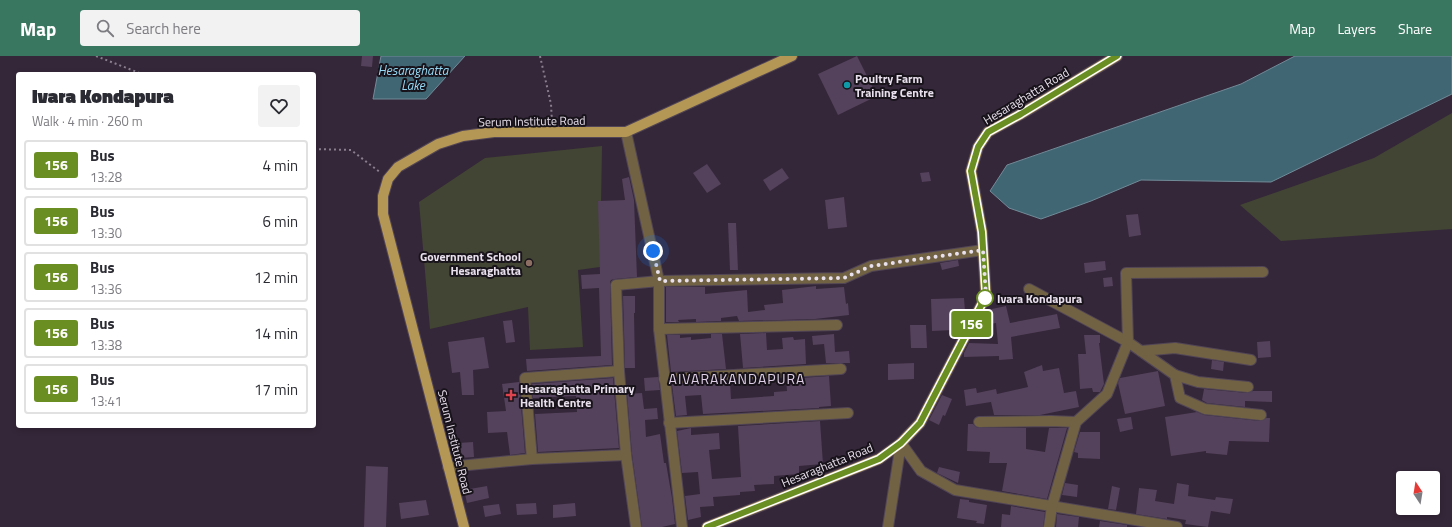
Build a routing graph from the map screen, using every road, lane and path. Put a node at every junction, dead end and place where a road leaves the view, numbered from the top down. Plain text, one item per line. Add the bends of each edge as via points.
1 (96, 56) edge
2 (540, 56) edge
3 (792, 56) edge
4 (1117, 56) edge
5 (137, 72) edge
6 (553, 132) junction
7 (626, 132) junction
8 (316, 149) edge
9 (388, 179) junction
10 (983, 250) junction
11 (1263, 272) dead end
12 (660, 281) junction
13 (1029, 289) dead end
14 (837, 324) dead end
15 (659, 329) junction
16 (1128, 342) junction
17 (1141, 351) junction
18 (1251, 360) dead end
19 (840, 369) dead end
20 (619, 371) junction
21 (1175, 375) junction
22 (664, 379) junction
23 (1248, 387) dead end
24 (848, 413) dead end
25 (1261, 415) dead end
26 (979, 422) dead end
27 (1076, 422) junction
28 (669, 423) junction
29 (901, 443) junction
30 (626, 455) junction
31 (532, 459) junction
32 (448, 466) junction
33 (1052, 506) junction
34 (464, 527) edge
35 (636, 527) edge
36 (682, 527) edge
37 (707, 527) edge
38 (888, 527) edge
39 (1049, 527) edge
40 (1177, 527) edge

1 - 5 path
2 - 6 path via 551,104
3 - 7 main road, Serum Institute Road
4 - 10 main road, Hesaraghatta Road via 988,132 978,147 971,171
6 - 7 main road, Serum Institute Road
6 - 9 main road, Serum Institute Road via 494,132 463,136 424,151 398,167
7 - 12 street
8 - 9 path via 351,150
9 - 32 main road, Serum Institute Road via 383,196 383,214
10 - 12 street via 871,266 844,278
10 - 29 main road, Hesaraghatta Road via 986,296 920,423
11 - 16 street via 1126,273
12 - 15 street
12 - 20 street via 616,285
13 - 16 street
14 - 15 street
15 - 22 street
16 - 17 street
16 - 27 street via 1107,394
17 - 18 street via 1175,348
17 - 21 street
19 - 22 street
20 - 30 street
20 - 31 street via 524,378
21 - 23 street via 1198,382
21 - 25 street via 1180,398 1205,409
22 - 28 street
24 - 28 street
26 - 27 street
27 - 33 street
28 - 36 street
29 - 33 street via 921,471 955,490
29 - 37 main road, Hesaraghatta Road via 879,459
29 - 38 street
30 - 31 street
30 - 35 street
31 - 32 street
32 - 34 main road, Serum Institute Road
33 - 39 street
33 - 40 street

